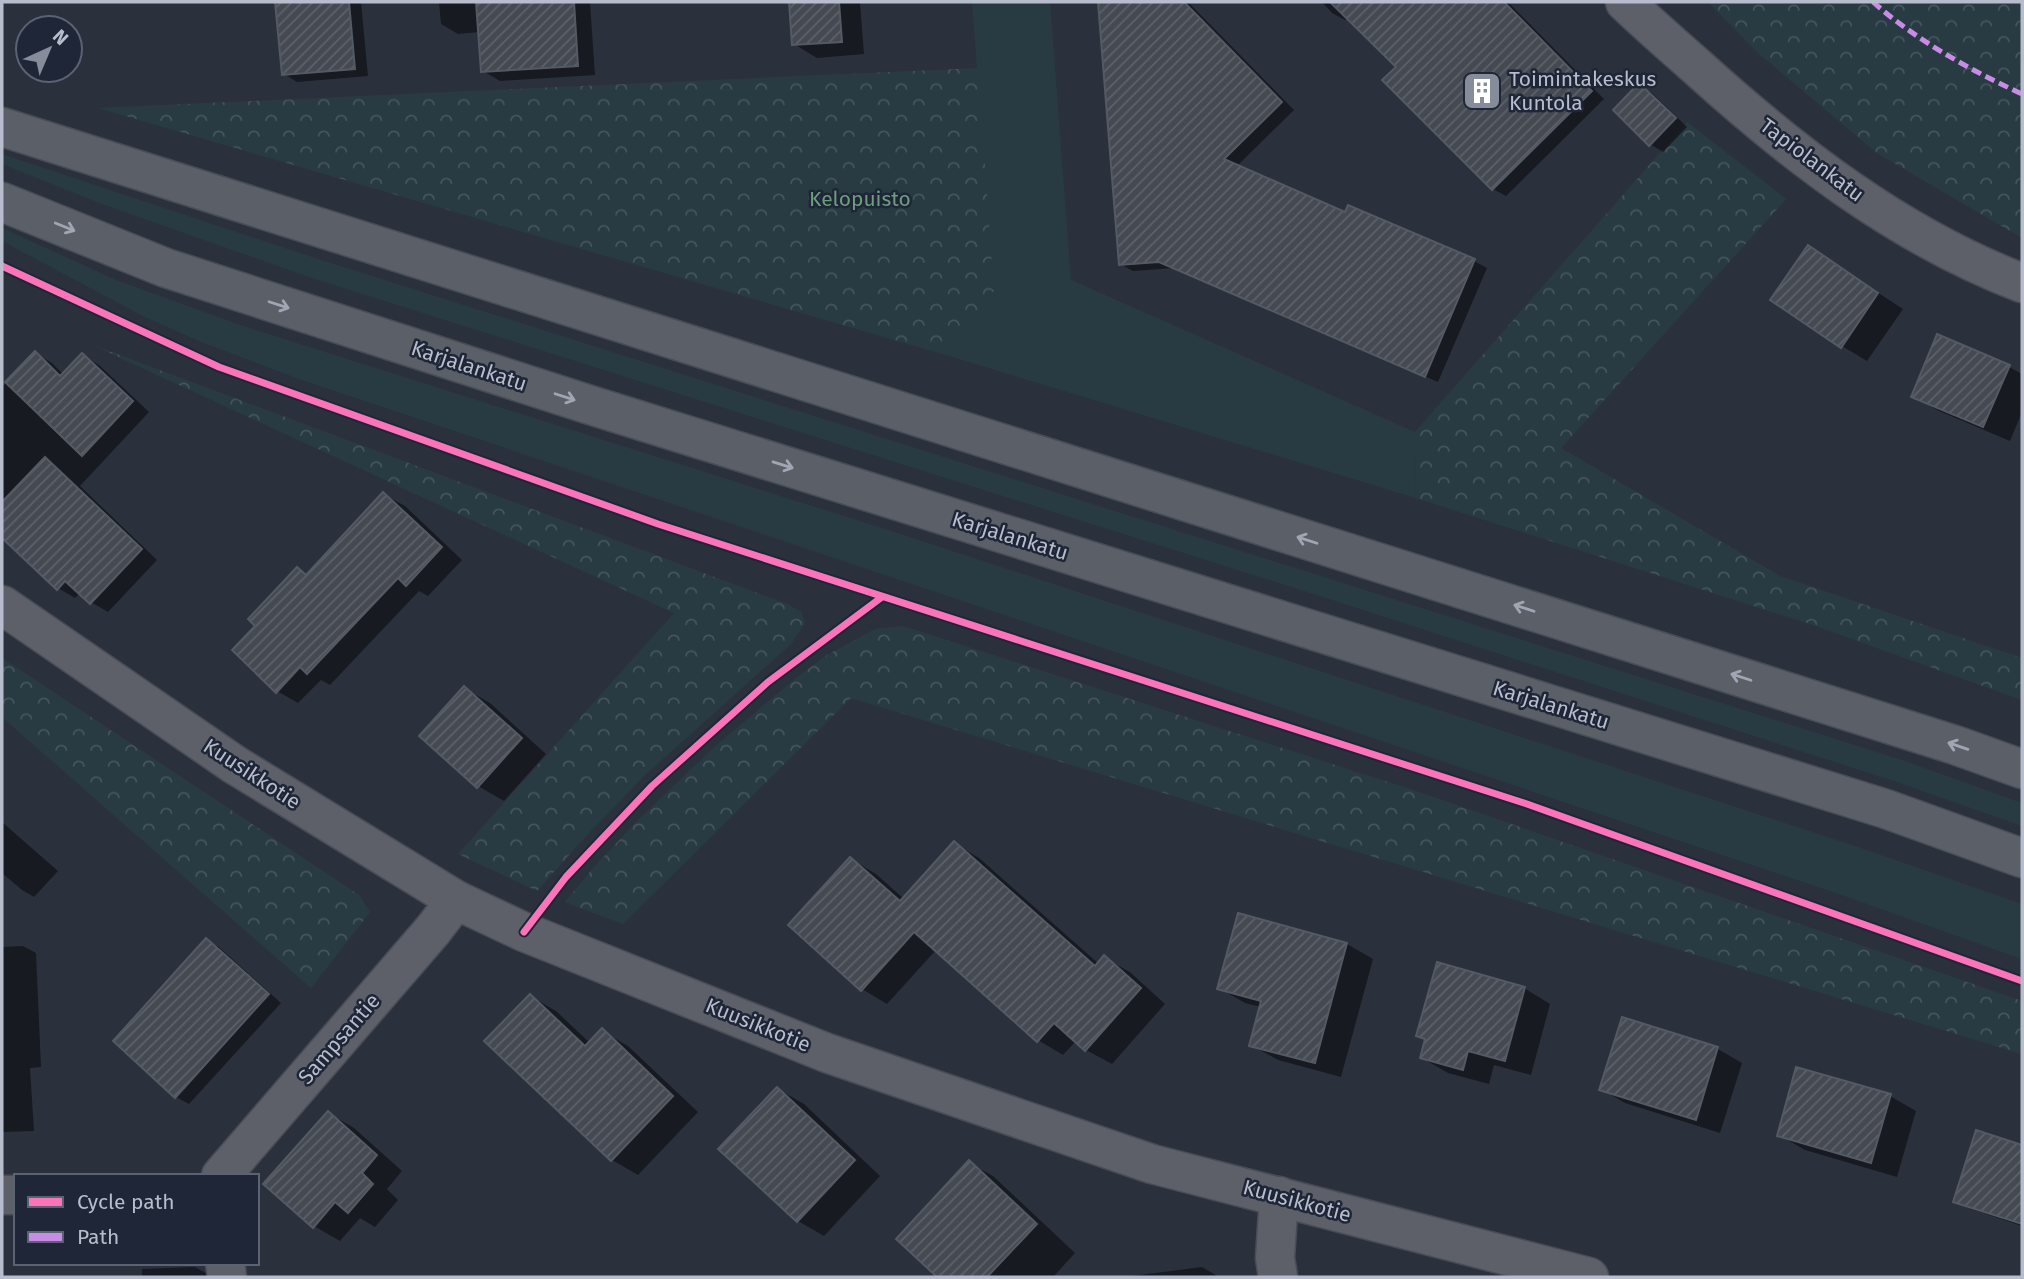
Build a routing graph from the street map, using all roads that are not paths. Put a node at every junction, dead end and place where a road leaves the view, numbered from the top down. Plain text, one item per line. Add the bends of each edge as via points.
1 (1625, 2) edge
2 (2, 127) edge
3 (2, 202) edge
4 (2022, 283) edge
5 (2, 605) edge
6 (2022, 769) edge
7 (2022, 858) edge
8 (456, 900) junction
9 (223, 1174) edge
10 (1279, 1196) junction
11 (1278, 1277) edge
12 (1589, 1277) edge

1 - 4 street, Tapiolankatu via 1739,104 1835,181 1910,229
6 -> 2 main road via 1955,744
3 -> 7 main road, Karjalankatu via 179,272 1886,809
5 - 8 street, Kuusikkotie via 235,765
8 - 9 street, Sampsantie
8 - 10 street, Kuusikkotie via 524,932 827,1053 1153,1164
10 - 11 street
10 - 12 street, Kuusikkotie

